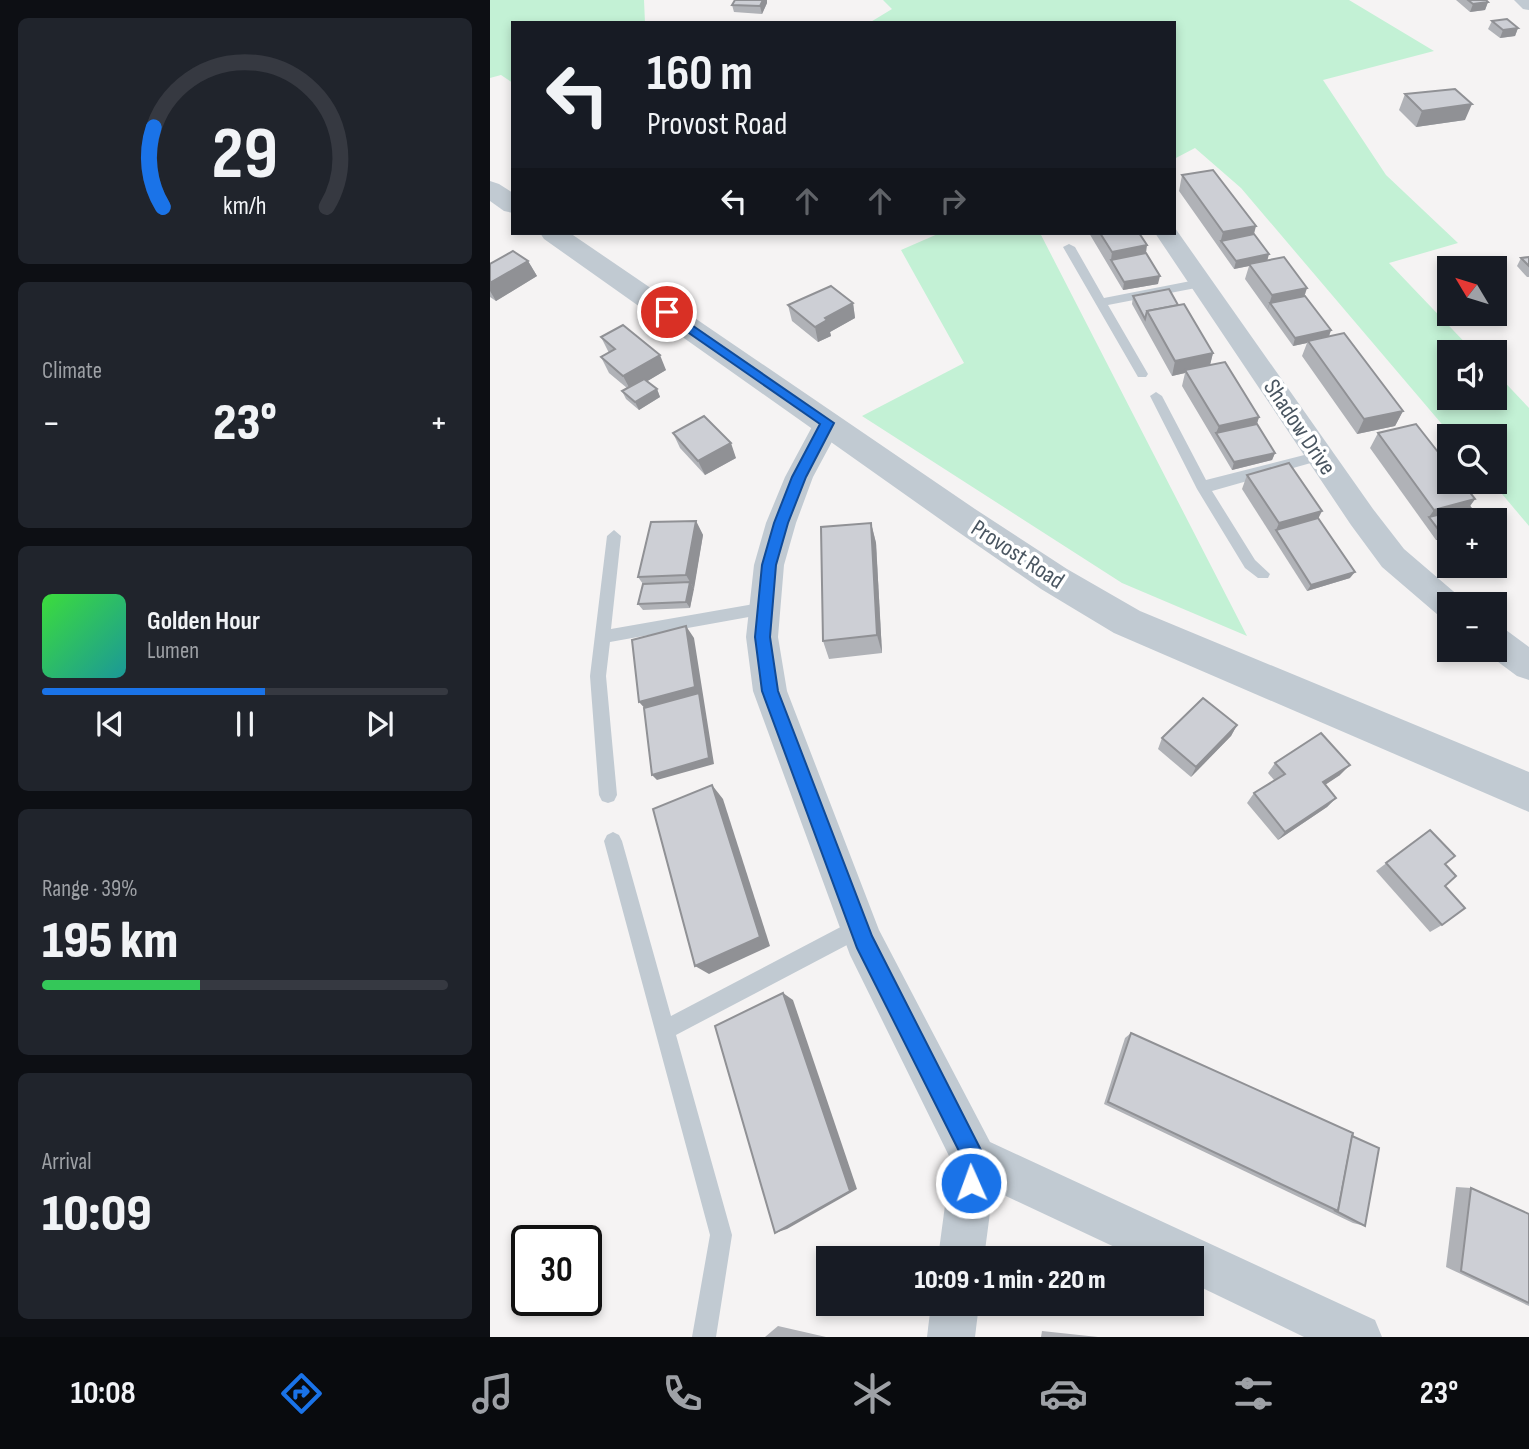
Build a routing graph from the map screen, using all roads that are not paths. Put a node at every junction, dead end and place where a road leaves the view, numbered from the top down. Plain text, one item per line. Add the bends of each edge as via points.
1 (1523, 0) edge
2 (1529, 5) edge
3 (490, 189) edge
4 (511, 204) edge
5 (556, 235) edge
6 (1168, 235) edge
7 (1069, 247) dead end
8 (1201, 282) junction
9 (1100, 303) junction
10 (1142, 374) dead end
11 (1156, 396) dead end
12 (828, 423) junction
13 (1320, 456) junction
14 (1202, 485) junction
15 (614, 536) dead end
16 (1263, 574) dead end
17 (1437, 596) edge
18 (765, 608) junction
19 (602, 636) junction
20 (1507, 650) edge
21 (1529, 666) edge
22 (1529, 792) edge
23 (608, 795) dead end
24 (613, 841) dead end
25 (859, 928) junction
26 (665, 1030) junction
27 (974, 1158) junction
28 (963, 1246) edge
29 (1163, 1246) edge
30 (1204, 1265) edge
31 (954, 1316) edge
32 (704, 1337) edge
33 (951, 1337) edge
34 (1358, 1337) edge

1 - 2 street
3 - 4 street
5 - 12 street, Provost Road
6 - 8 street, Shadow Drive
7 - 9 lane
8 - 9 lane
8 - 13 street, Shadow Drive
9 - 10 lane
11 - 14 lane
12 - 18 street via 781,523 769,565
12 - 22 street, Provost Road via 963,519 1127,622
13 - 14 lane
13 - 17 street, Shadow Drive via 1393,558
14 - 16 lane via 1250,564
15 - 19 lane
18 - 19 lane
18 - 25 street via 762,637 770,691
19 - 23 lane via 598,676
20 - 21 street
24 - 26 lane
25 - 26 lane
25 - 27 street
26 - 32 lane via 721,1235
27 - 28 street
27 - 29 street
30 - 34 street
31 - 33 street

